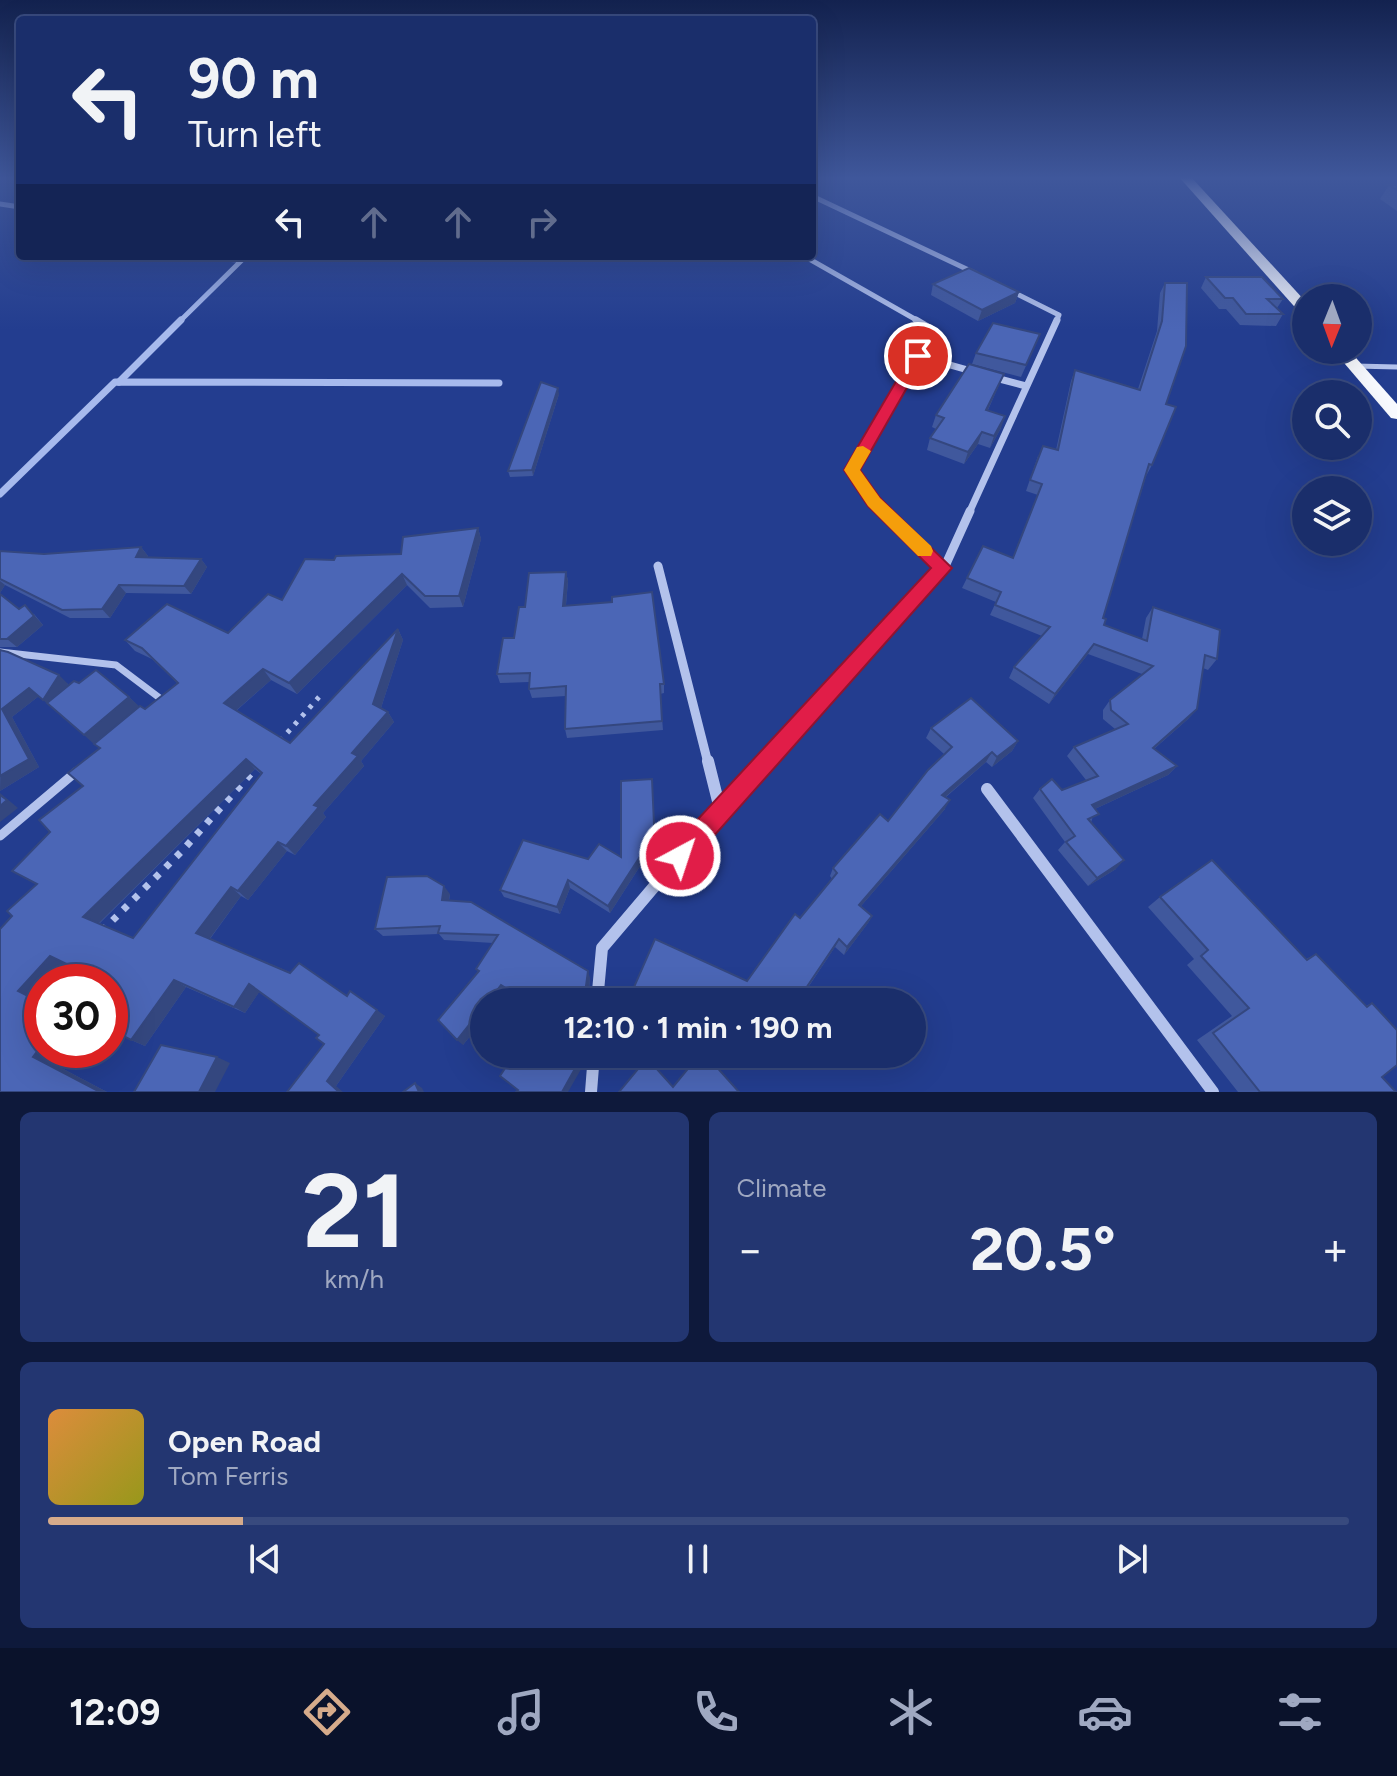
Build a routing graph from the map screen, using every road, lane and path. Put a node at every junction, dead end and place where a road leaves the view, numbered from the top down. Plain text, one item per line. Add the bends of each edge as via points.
1 (880, 228) edge
2 (1231, 228) edge
3 (811, 260) edge
4 (987, 279) edge
5 (1002, 286) edge
6 (1292, 295) edge
7 (918, 356) junction
8 (1355, 366) joint
9 (1397, 367) edge
10 (1026, 386) junction
11 (1397, 414) edge
12 (658, 566) dead end
13 (942, 568) junction
14 (0, 652) edge
15 (319, 697) dead end
16 (150, 709) edge
17 (277, 744) edge
18 (266, 756) edge
19 (81, 767) edge
20 (987, 789) dead end
21 (720, 809) junction
22 (0, 836) edge
23 (95, 938) edge
24 (85, 949) edge
25 (70, 964) edge
26 (598, 988) edge
27 (593, 1068) edge
28 (591, 1092) edge
29 (1213, 1092) edge

1 - 4 street
2 - 6 main road
3 - 7 street via 933,330
5 - 10 street via 1059,315
7 - 10 street
7 - 13 street via 852,470 874,502
8 - 9 lane
8 - 11 main road
10 - 13 street
12 - 21 street
13 - 21 street
14 - 16 lane via 116,665 161,699
15 - 17 path
18 - 23 path
19 - 22 lane
20 - 29 street
21 - 26 street via 602,948
24 - 25 path
27 - 28 street

